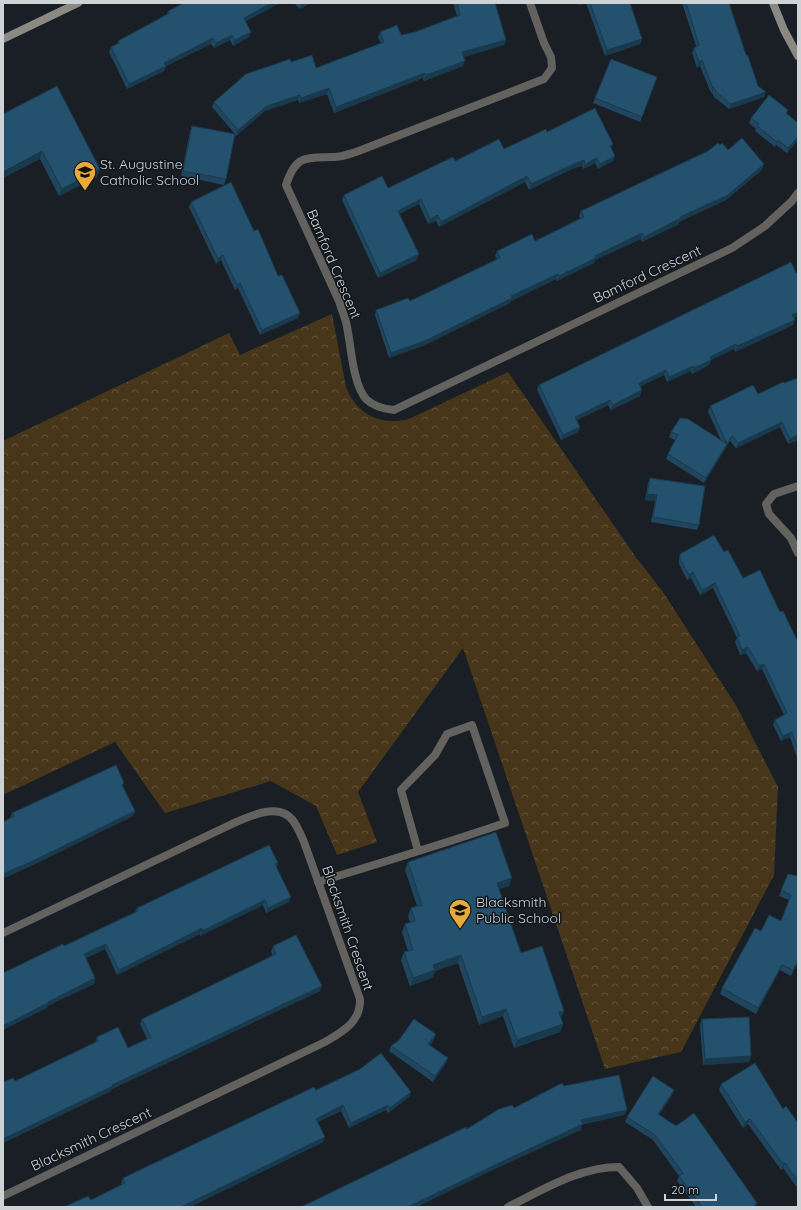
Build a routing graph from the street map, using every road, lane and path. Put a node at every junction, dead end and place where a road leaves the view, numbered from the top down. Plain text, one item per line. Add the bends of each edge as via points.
1 (78, 3) edge
2 (530, 3) edge
3 (773, 3) edge
4 (3, 39) edge
5 (798, 56) edge
6 (798, 193) edge
7 (798, 486) edge
8 (798, 553) edge
9 (418, 851) junction
10 (318, 882) junction
11 (3, 933) edge
12 (3, 1196) edge
13 (508, 1207) edge
14 (648, 1207) edge

1 - 4 street
2 - 6 street, Bamford Crescent via 551,58 552,68 544,79 356,152 336,157 303,159 291,168 286,185 346,321 358,384 366,398 375,406 394,410 732,248 765,226
3 - 5 street
7 - 8 street via 774,494 766,504 769,514 791,538
9 - 9 street via 505,823 472,725 447,734 435,755 401,790
9 - 10 street
10 - 11 street, Blacksmith Crescent via 293,820 279,812 259,812
10 - 12 street, Blacksmith Crescent via 360,999 355,1020 325,1042
13 - 14 street via 584,1172 603,1167 619,1167 637,1188

